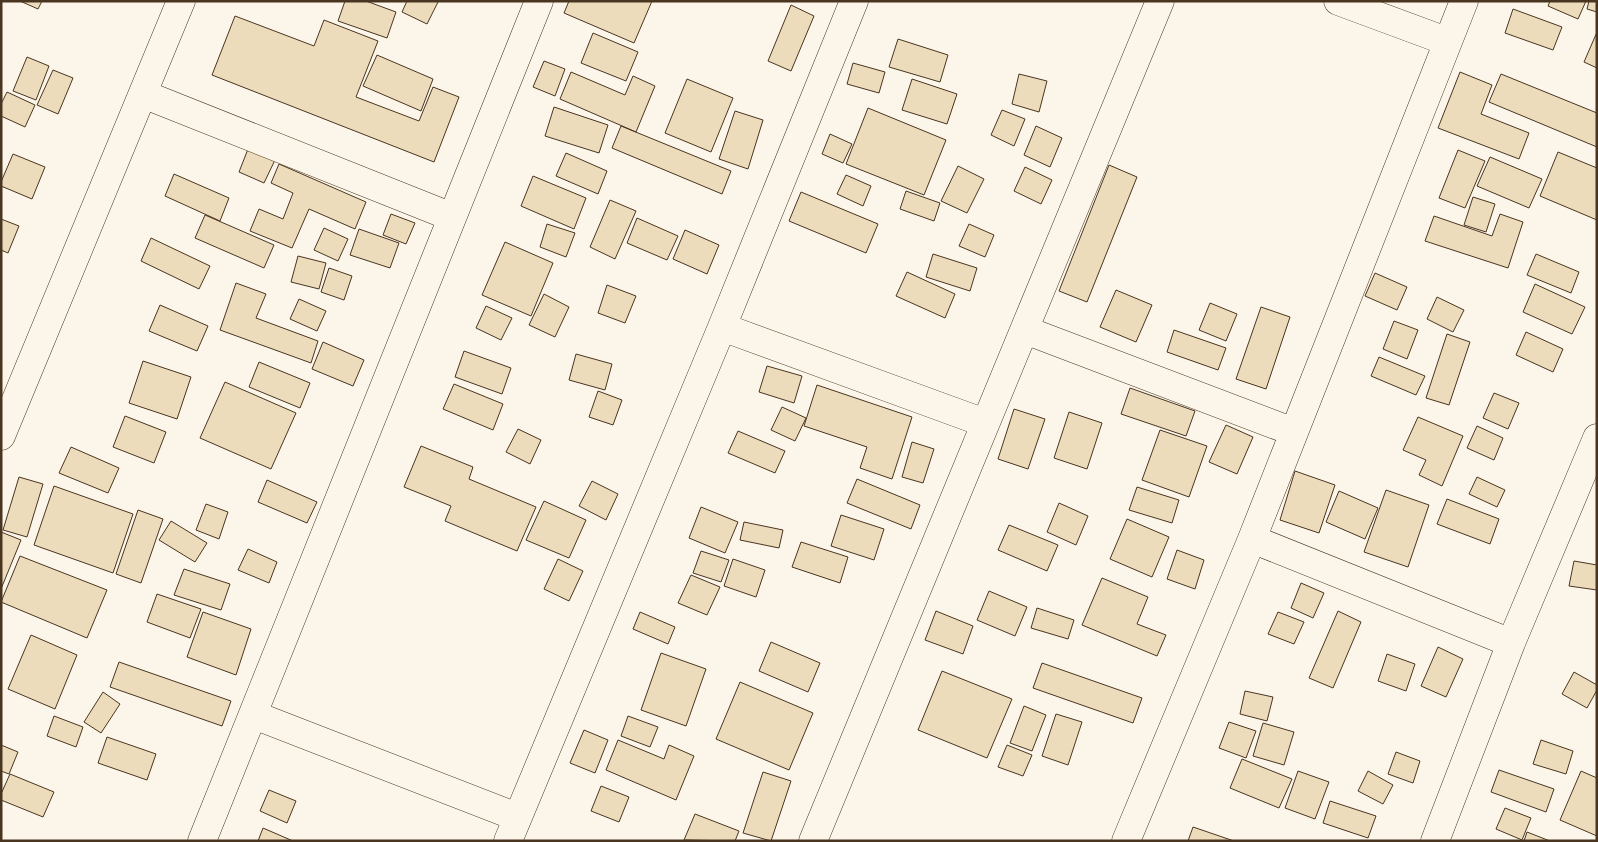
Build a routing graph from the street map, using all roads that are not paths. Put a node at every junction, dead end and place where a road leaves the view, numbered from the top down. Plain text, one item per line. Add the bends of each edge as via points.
1 (181, 1) edge
2 (539, 1) edge
3 (854, 1) edge
4 (1160, 1) edge
5 (1338, 1) edge
6 (1464, 1) edge
7 (1446, 42) junction
8 (143, 94) junction
9 (452, 217) junction
10 (722, 327) junction
11 (1025, 330) junction
12 (985, 423) junction
13 (1294, 432) junction
14 (1, 436) edge
15 (1597, 438) edge
16 (1252, 539) junction
17 (1511, 643) junction
18 (254, 715) junction
19 (512, 829) edge
20 (202, 841) edge
21 (813, 841) edge
22 (1126, 841) edge
23 (1435, 841) edge

1 - 8 street
2 - 9 street
3 - 10 street
4 - 11 street
5 - 7 street
6 - 7 street
7 - 13 street
8 - 9 street
8 - 14 street
9 - 18 street
10 - 12 street
10 - 19 street
11 - 12 street
11 - 13 street
12 - 21 street
13 - 16 street
15 - 17 street
16 - 17 street
16 - 22 street
17 - 23 street
18 - 19 street
18 - 20 street

